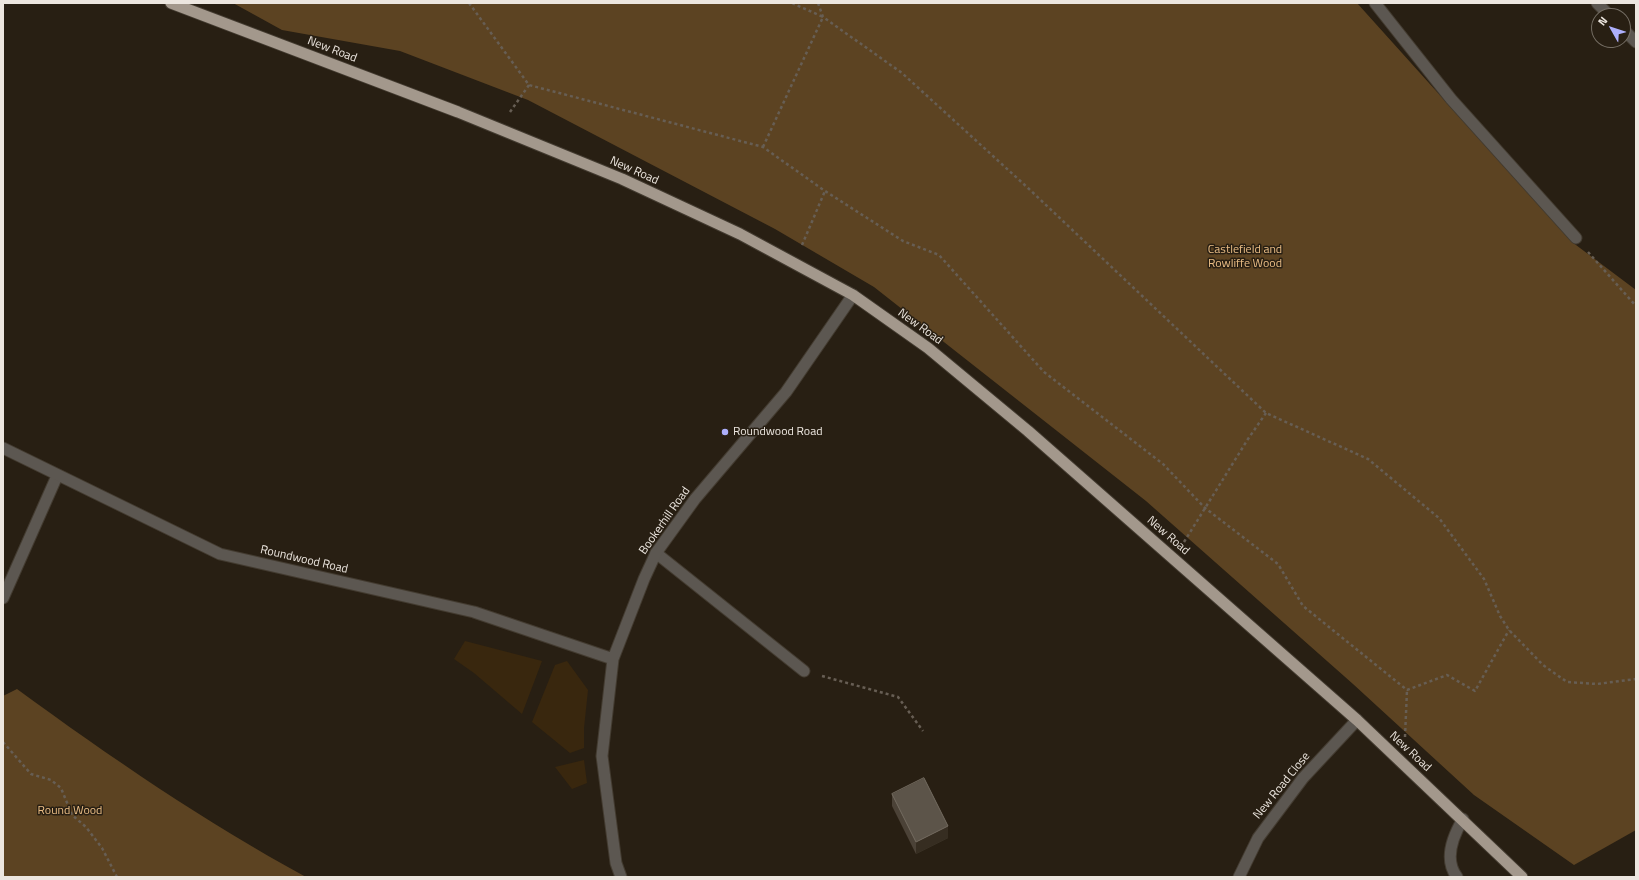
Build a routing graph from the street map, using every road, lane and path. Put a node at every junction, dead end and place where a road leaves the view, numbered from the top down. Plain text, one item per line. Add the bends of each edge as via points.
1 (171, 3) edge
2 (469, 3) edge
3 (792, 3) edge
4 (818, 3) edge
5 (1375, 3) edge
6 (823, 17) junction
7 (529, 85) junction
8 (499, 129) junction
9 (763, 147) junction
10 (825, 191) junction
11 (1576, 238) joint
12 (794, 263) junction
13 (853, 295) junction
14 (1636, 306) edge
15 (1266, 413) junction
16 (3, 448) edge
17 (58, 476) junction
18 (1206, 508) junction
19 (656, 553) junction
20 (1174, 558) junction
21 (3, 598) edge
22 (1509, 630) junction
23 (613, 659) junction
24 (804, 671) joint
25 (1636, 679) edge
26 (1407, 690) junction
27 (1357, 720) junction
28 (923, 731) dead end
29 (3, 742) edge
30 (1394, 754) junction
31 (1463, 819) junction
32 (117, 877) edge
33 (621, 877) edge
34 (1239, 877) edge
35 (1457, 877) edge
36 (1522, 877) edge

1 - 8 highway, New Road
2 - 7 path
3 - 6 path
4 - 6 path
5 - 11 street via 1451,99
6 - 9 path
6 - 15 path via 902,73
7 - 8 path
7 - 9 path
8 - 12 highway, New Road via 622,179 740,234
9 - 10 path
10 - 12 path
10 - 18 path via 903,241 939,256 1044,372 1163,464
11 - 14 path
12 - 13 highway, New Road
13 - 19 street, Bookerhill Road via 786,392 695,499
13 - 20 highway, New Road via 928,348
15 - 18 path
15 - 22 path via 1368,459 1439,518 1484,579
16 - 17 street, Roundwood Road
17 - 21 street
17 - 23 street, Roundwood Road via 220,554 474,612
18 - 20 path
18 - 26 path via 1278,564 1303,606
19 - 23 street, Bookerhill Road
19 - 24 street
20 - 27 highway, New Road
22 - 25 path via 1543,665 1567,682 1597,684
22 - 26 path via 1475,691 1447,676
23 - 33 street, Bookerhill Road via 602,756 616,863
24 - 28 path via 898,697
26 - 30 path via 1405,741
27 - 30 highway, New Road
27 - 34 street, New Road Close via 1303,778 1258,838
29 - 32 path via 31,774 51,780 60,788 72,815 86,827 102,848
30 - 31 highway, New Road
31 - 35 street via 1452,840 1451,869
31 - 36 highway, New Road

